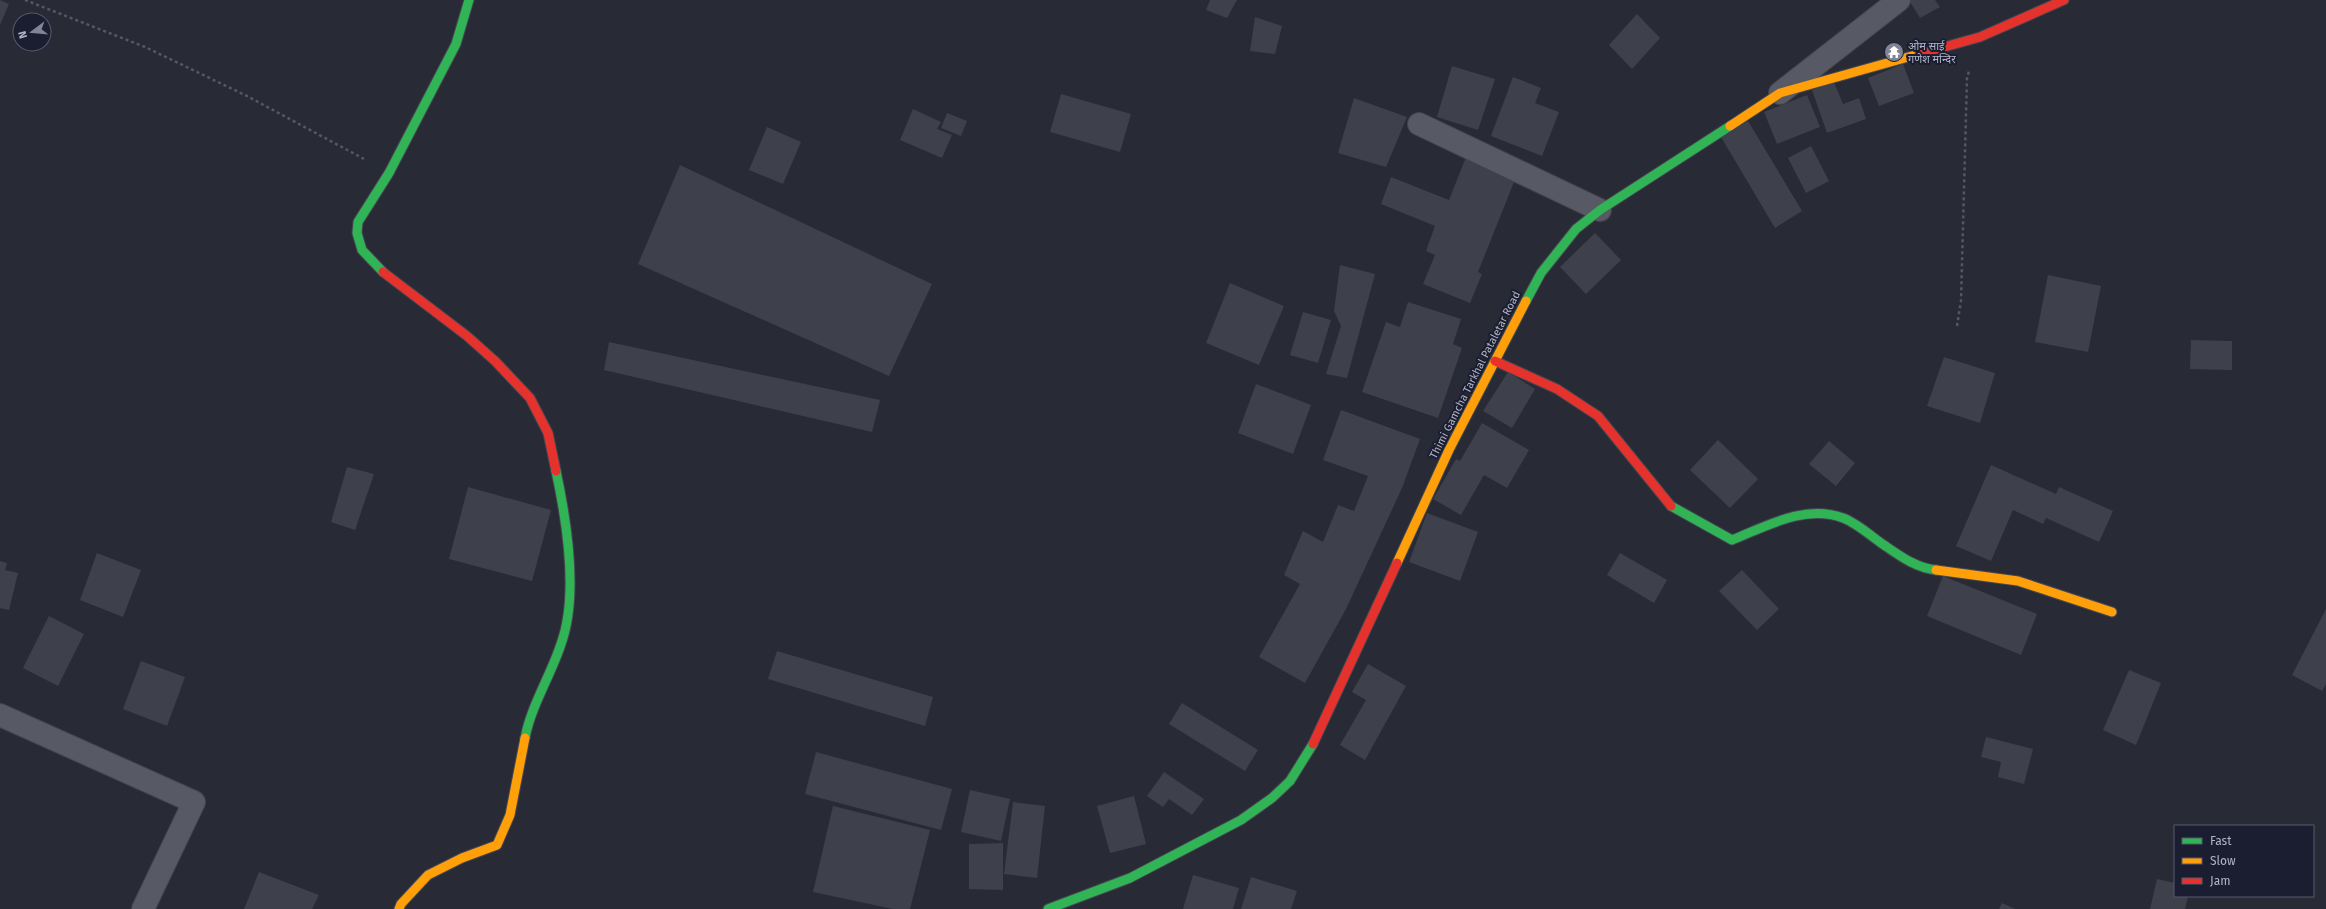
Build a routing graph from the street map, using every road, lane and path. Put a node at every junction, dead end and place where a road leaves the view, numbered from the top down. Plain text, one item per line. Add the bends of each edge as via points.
1 (25, 0) edge
2 (469, 0) edge
3 (1899, 0) edge
4 (2064, 0) edge
5 (1980, 37) junction
6 (1780, 93) junction
7 (1419, 124) dead end
8 (389, 173) junction
9 (1600, 210) junction
10 (1957, 326) dead end
11 (1495, 361) junction
12 (2112, 612) dead end
13 (0, 715) edge
14 (143, 909) edge
15 (399, 909) edge
16 (1048, 909) edge

1 - 8 path via 145,47 247,96
2 - 8 street via 456,44
3 - 6 street
4 - 5 street, Thimi Gamcha Tarkhal Pataletar Road
5 - 6 street, Thimi Gamcha Tarkhal Pataletar Road
5 - 10 path via 1967,78 1961,301
6 - 9 street, Thimi Gamcha Tarkhal Pataletar Road
7 - 9 street
8 - 15 street via 358,222 357,233 362,250 388,278 467,336 530,398 548,433 564,507 571,597 562,643 526,731 510,815 497,845 462,858 428,875
9 - 11 street, Thimi Gamcha Tarkhal Pataletar Road via 1576,229 1541,273
11 - 12 street via 1557,389 1598,416 1673,508 1732,540 1792,517 1814,512 1844,518 1905,559 1926,569 2018,581
11 - 16 street, Thimi Gamcha Tarkhal Pataletar Road via 1449,450 1316,740 1290,781 1269,800 1233,825 1161,864 1122,883
13 - 14 street via 194,802

